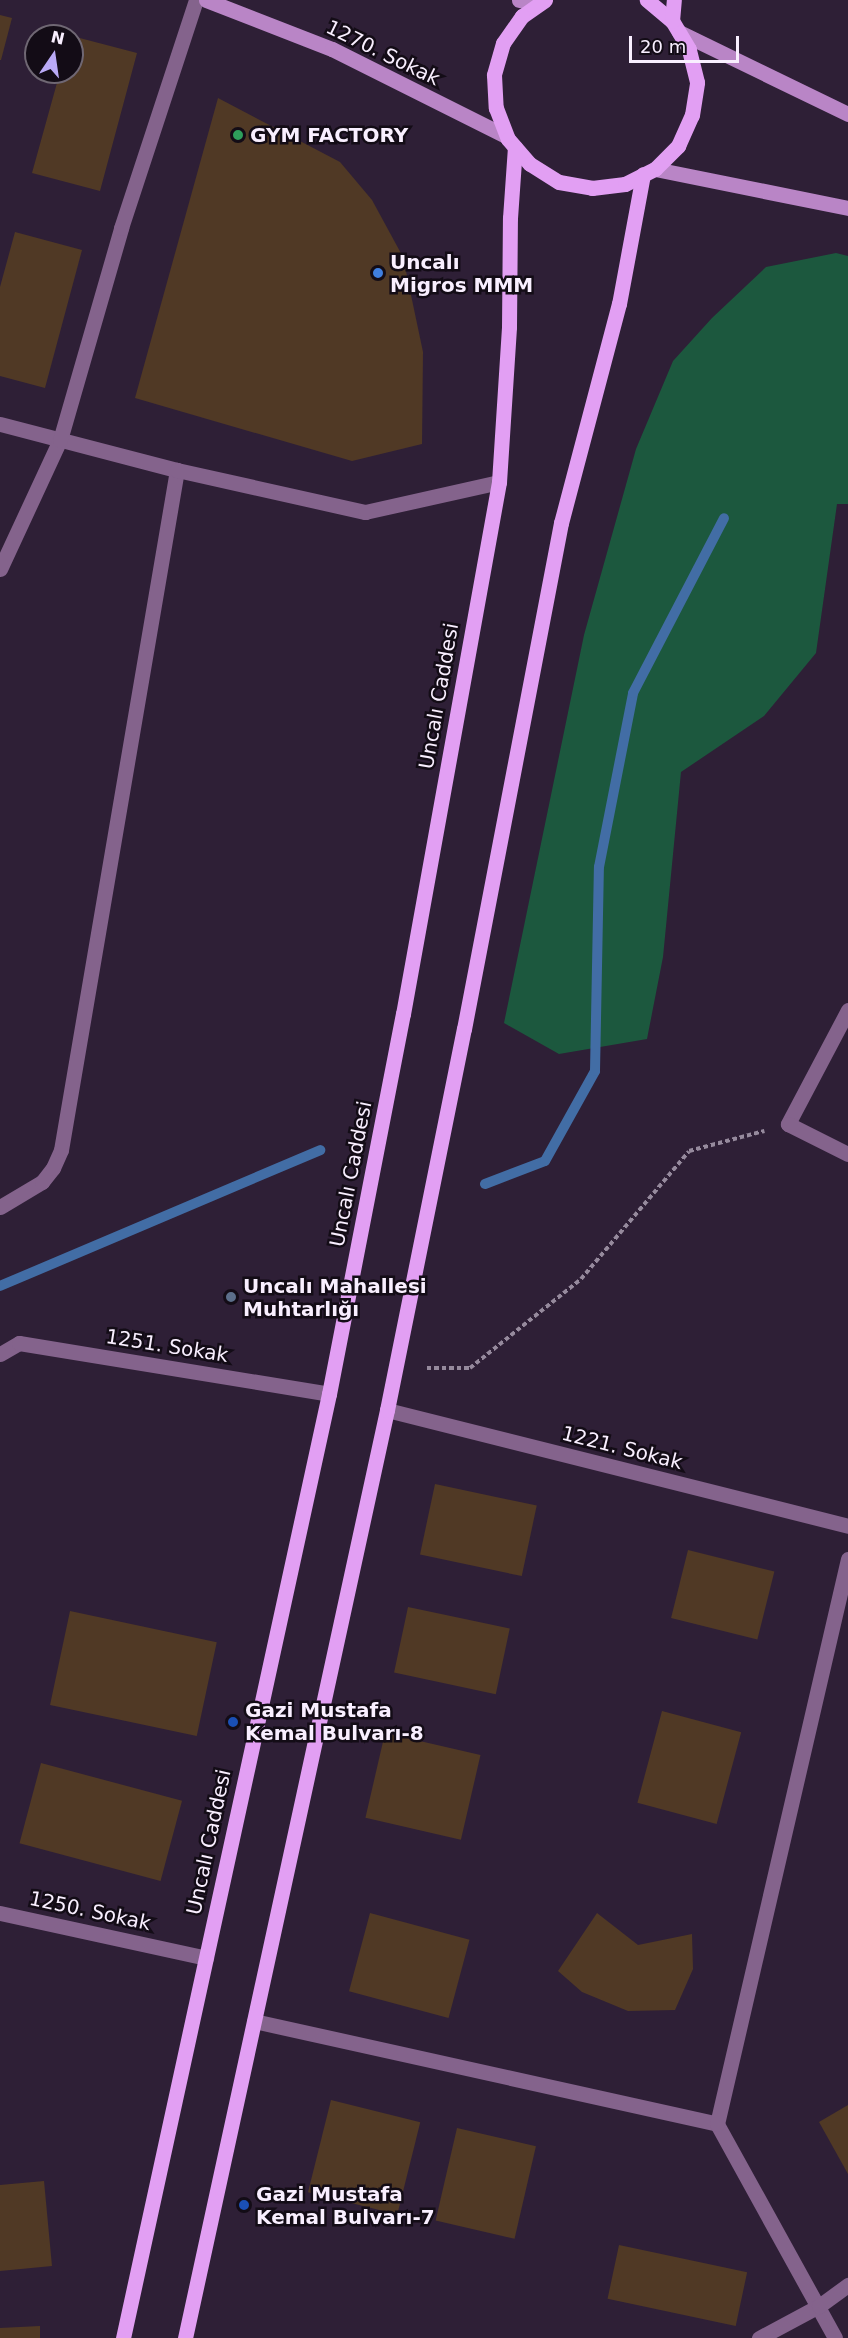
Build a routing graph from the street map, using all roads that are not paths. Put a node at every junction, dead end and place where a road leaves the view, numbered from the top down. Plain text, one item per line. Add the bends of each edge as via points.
1 (196, 0) edge
2 (206, 0) edge
3 (519, 0) edge
4 (647, 0) edge
5 (674, 0) edge
6 (542, 2) edge
7 (675, 26) junction
8 (848, 114) edge
9 (511, 142) junction
10 (649, 172) junction
11 (848, 208) edge
12 (0, 424) edge
13 (60, 440) junction
14 (177, 470) junction
15 (499, 482) junction
16 (0, 569) edge
17 (848, 1010) edge
18 (848, 1154) edge
19 (0, 1207) edge
20 (0, 1354) edge
21 (329, 1394) junction
22 (387, 1410) junction
23 (848, 1526) edge
24 (848, 1559) edge
25 (0, 1913) edge
26 (206, 1958) junction
27 (254, 2021) junction
28 (717, 2124) junction
29 (848, 2285) edge
30 (819, 2306) junction
31 (123, 2338) edge
32 (185, 2338) edge
33 (759, 2338) edge
34 (835, 2338) edge

1 - 13 street via 121,228
2 - 9 street, 1270. Sokak via 332,49
3 - 6 street
4 - 7 main road
5 - 7 main road
6 - 9 main road via 522,16 503,43 494,75 496,108
7 - 8 street
7 - 10 main road via 689,49 697,82 692,115 678,146
9 - 10 main road via 530,164 559,182 592,188 625,184
9 - 15 main road, Uncalı Caddesi via 509,327
10 - 11 street
10 - 22 main road via 561,524
12 - 13 street
13 - 14 street
13 - 16 street
14 - 15 street via 365,512
14 - 19 street via 61,1150 42,1182
15 - 21 main road, Uncalı Caddesi via 403,1014
17 - 18 street via 788,1124
20 - 21 street, 1251. Sokak via 19,1343
21 - 26 main road, Uncalı Caddesi
22 - 23 street, 1221. Sokak
22 - 27 main road
24 - 28 street
25 - 26 street, 1250. Sokak
26 - 31 main road, Uncalı Caddesi
27 - 28 street
27 - 32 main road
28 - 30 street
29 - 30 street
30 - 33 street
30 - 34 street

